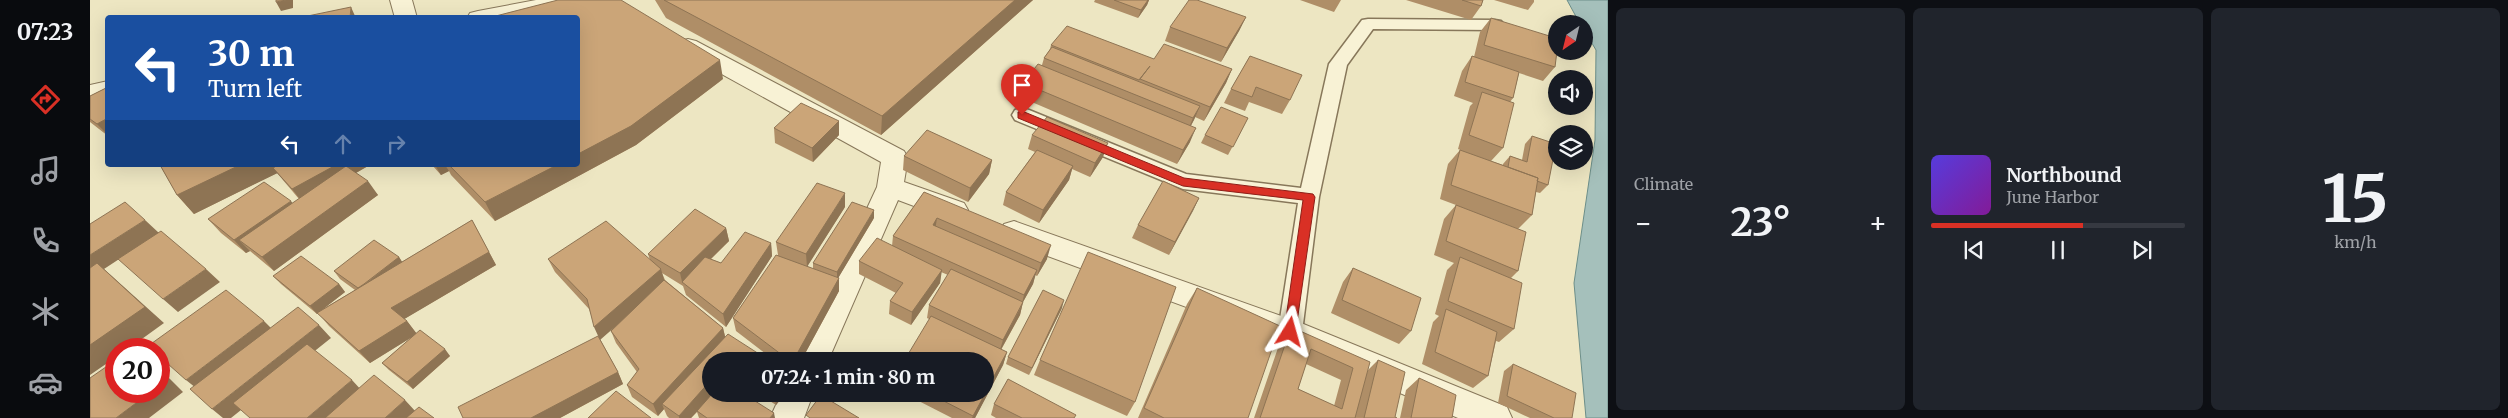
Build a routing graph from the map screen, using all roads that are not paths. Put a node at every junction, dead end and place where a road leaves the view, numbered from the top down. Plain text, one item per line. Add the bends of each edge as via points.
1 (401, 0) edge
2 (570, 0) edge
3 (405, 15) edge
4 (493, 15) edge
5 (1495, 25) edge
6 (669, 35) edge
7 (105, 90) edge
8 (90, 93) edge
9 (1022, 115) dead end
10 (890, 187) junction
11 (1309, 197) junction
12 (1290, 332) junction
13 (816, 352) edge
14 (794, 402) edge
15 (787, 418) edge
16 (1495, 418) edge

1 - 3 street
2 - 4 street
5 - 11 lane via 1368,24 1338,64
6 - 10 street via 895,158
7 - 8 street
9 - 11 lane via 1183,182
10 - 12 street
10 - 13 street
11 - 12 lane
12 - 16 street
14 - 15 street

